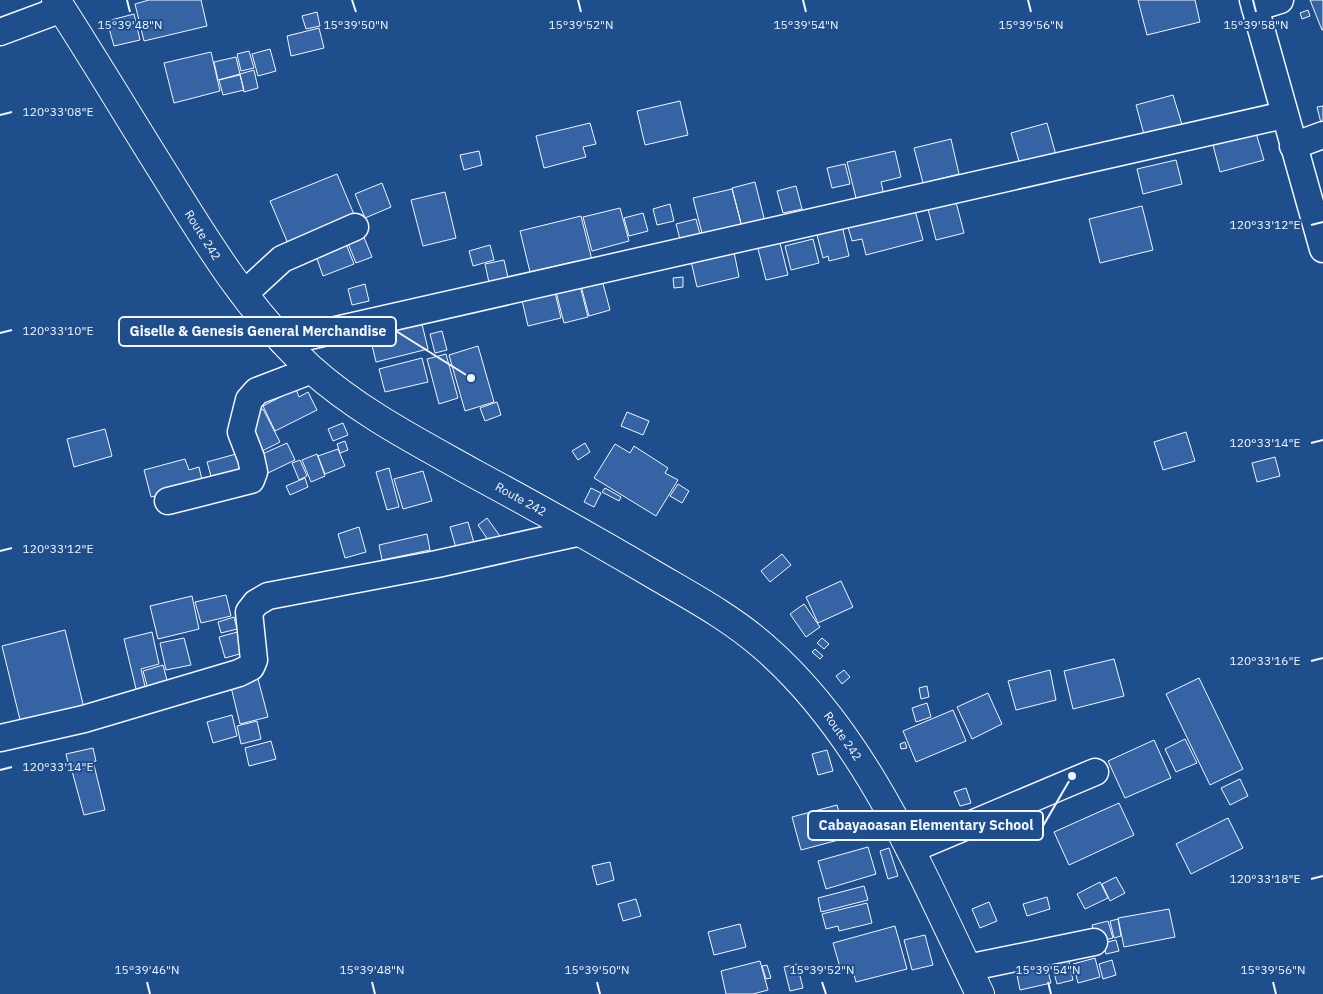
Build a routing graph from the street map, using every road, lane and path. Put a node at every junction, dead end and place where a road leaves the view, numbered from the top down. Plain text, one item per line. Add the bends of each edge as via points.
1 (1280, 0) edge
2 (1254, 4) edge
3 (59, 5) edge
4 (0, 32) edge
5 (1284, 115) junction
6 (1323, 135) edge
7 (1293, 146) junction
8 (355, 227) dead end
9 (1323, 250) edge
10 (244, 294) junction
11 (283, 342) junction
12 (312, 370) junction
13 (168, 501) dead end
14 (581, 532) junction
15 (0, 738) edge
16 (1095, 772) dead end
17 (910, 850) junction
18 (1094, 942) dead end
19 (967, 968) junction
20 (980, 994) edge

1 - 2 street
2 - 5 street
3 - 4 street
3 - 10 main road, Route 242 via 218,260
5 - 7 street
5 - 11 street
6 - 7 street
7 - 9 street
8 - 10 street via 282,258
10 - 11 main road, Route 242
11 - 12 main road, Route 242
12 - 13 street via 257,391 249,400 241,432 254,472 251,480
12 - 14 main road, Route 242 via 392,428
14 - 15 street via 437,564 268,596 249,612 254,660 251,667 84,719
14 - 17 main road, Route 242 via 726,617 763,645 802,682 836,723
16 - 17 street
17 - 19 main road, Route 242
18 - 19 street
19 - 20 main road, Route 242

